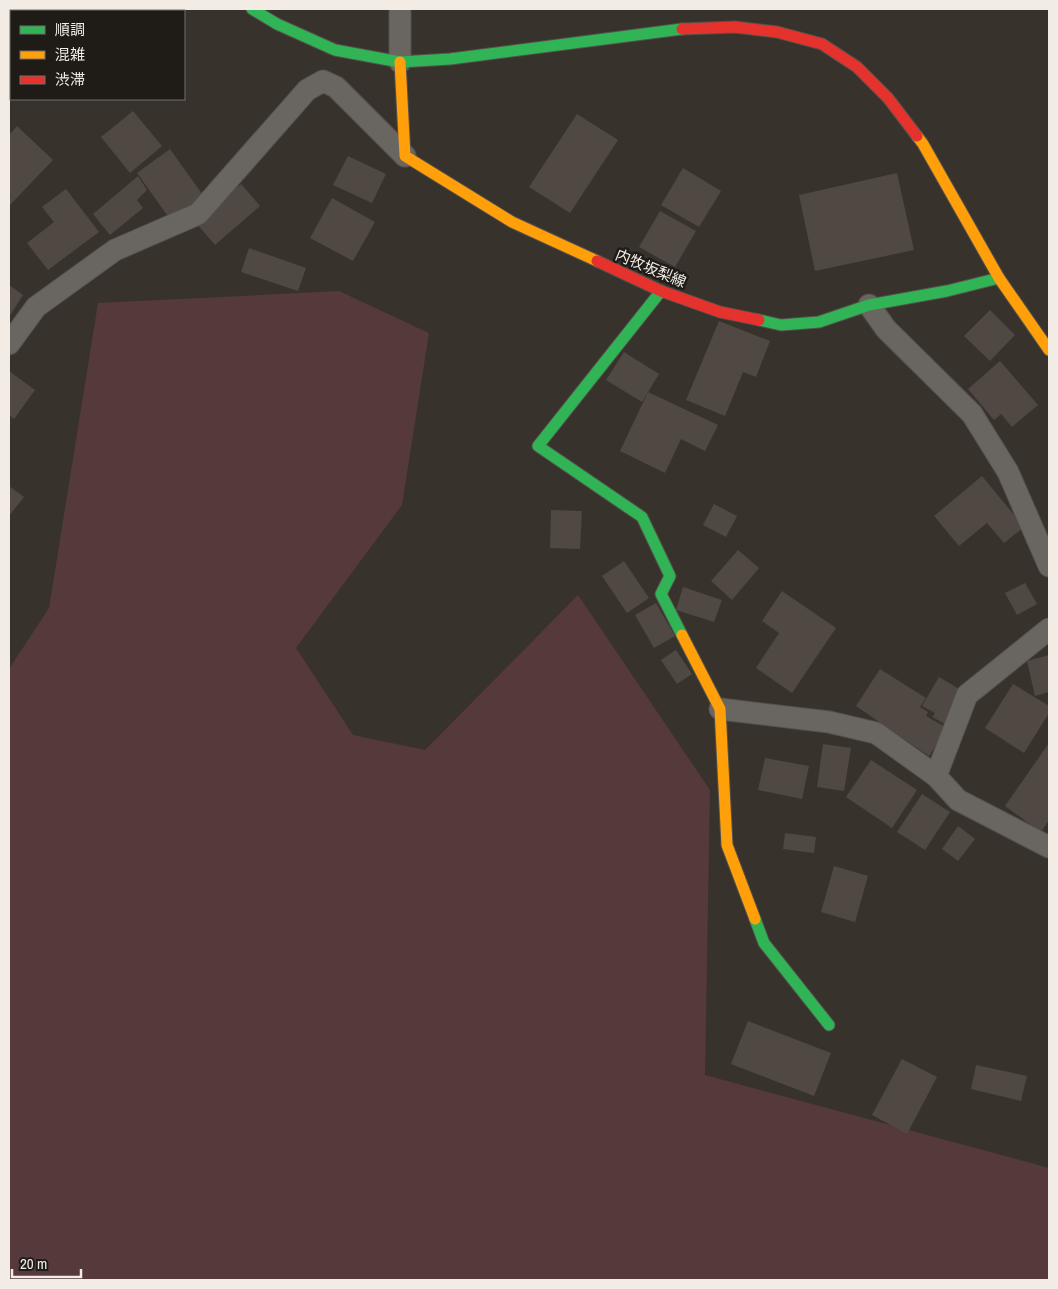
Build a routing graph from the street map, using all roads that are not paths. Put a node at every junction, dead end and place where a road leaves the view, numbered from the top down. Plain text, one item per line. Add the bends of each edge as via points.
1 (252, 9) edge
2 (400, 9) edge
3 (400, 62) junction
4 (405, 156) junction
5 (998, 278) junction
6 (660, 291) junction
7 (869, 305) junction
8 (9, 344) edge
9 (1049, 350) edge
10 (1049, 566) edge
11 (1049, 630) edge
12 (720, 709) junction
13 (936, 776) junction
14 (1049, 847) edge
15 (829, 1026) dead end

1 - 3 main road via 335,50
2 - 3 street
3 - 4 main road
3 - 5 main road via 450,59 686,28 735,27 777,32 822,44 857,67 888,98 923,144
4 - 6 main road, 内牧坂梨線 via 512,222
4 - 8 street via 336,87 323,81 307,90 198,214 115,250 36,308
5 - 7 main road, 内牧坂梨線
5 - 9 main road
6 - 7 main road, 内牧坂梨線 via 720,312 782,325 819,322
6 - 12 main road via 538,446 642,517 670,576 661,594
7 - 10 street via 886,329 972,414 1008,472
11 - 13 street via 967,696
12 - 13 street via 828,722 876,733
12 - 15 main road via 727,845 764,943
13 - 14 street via 958,800

